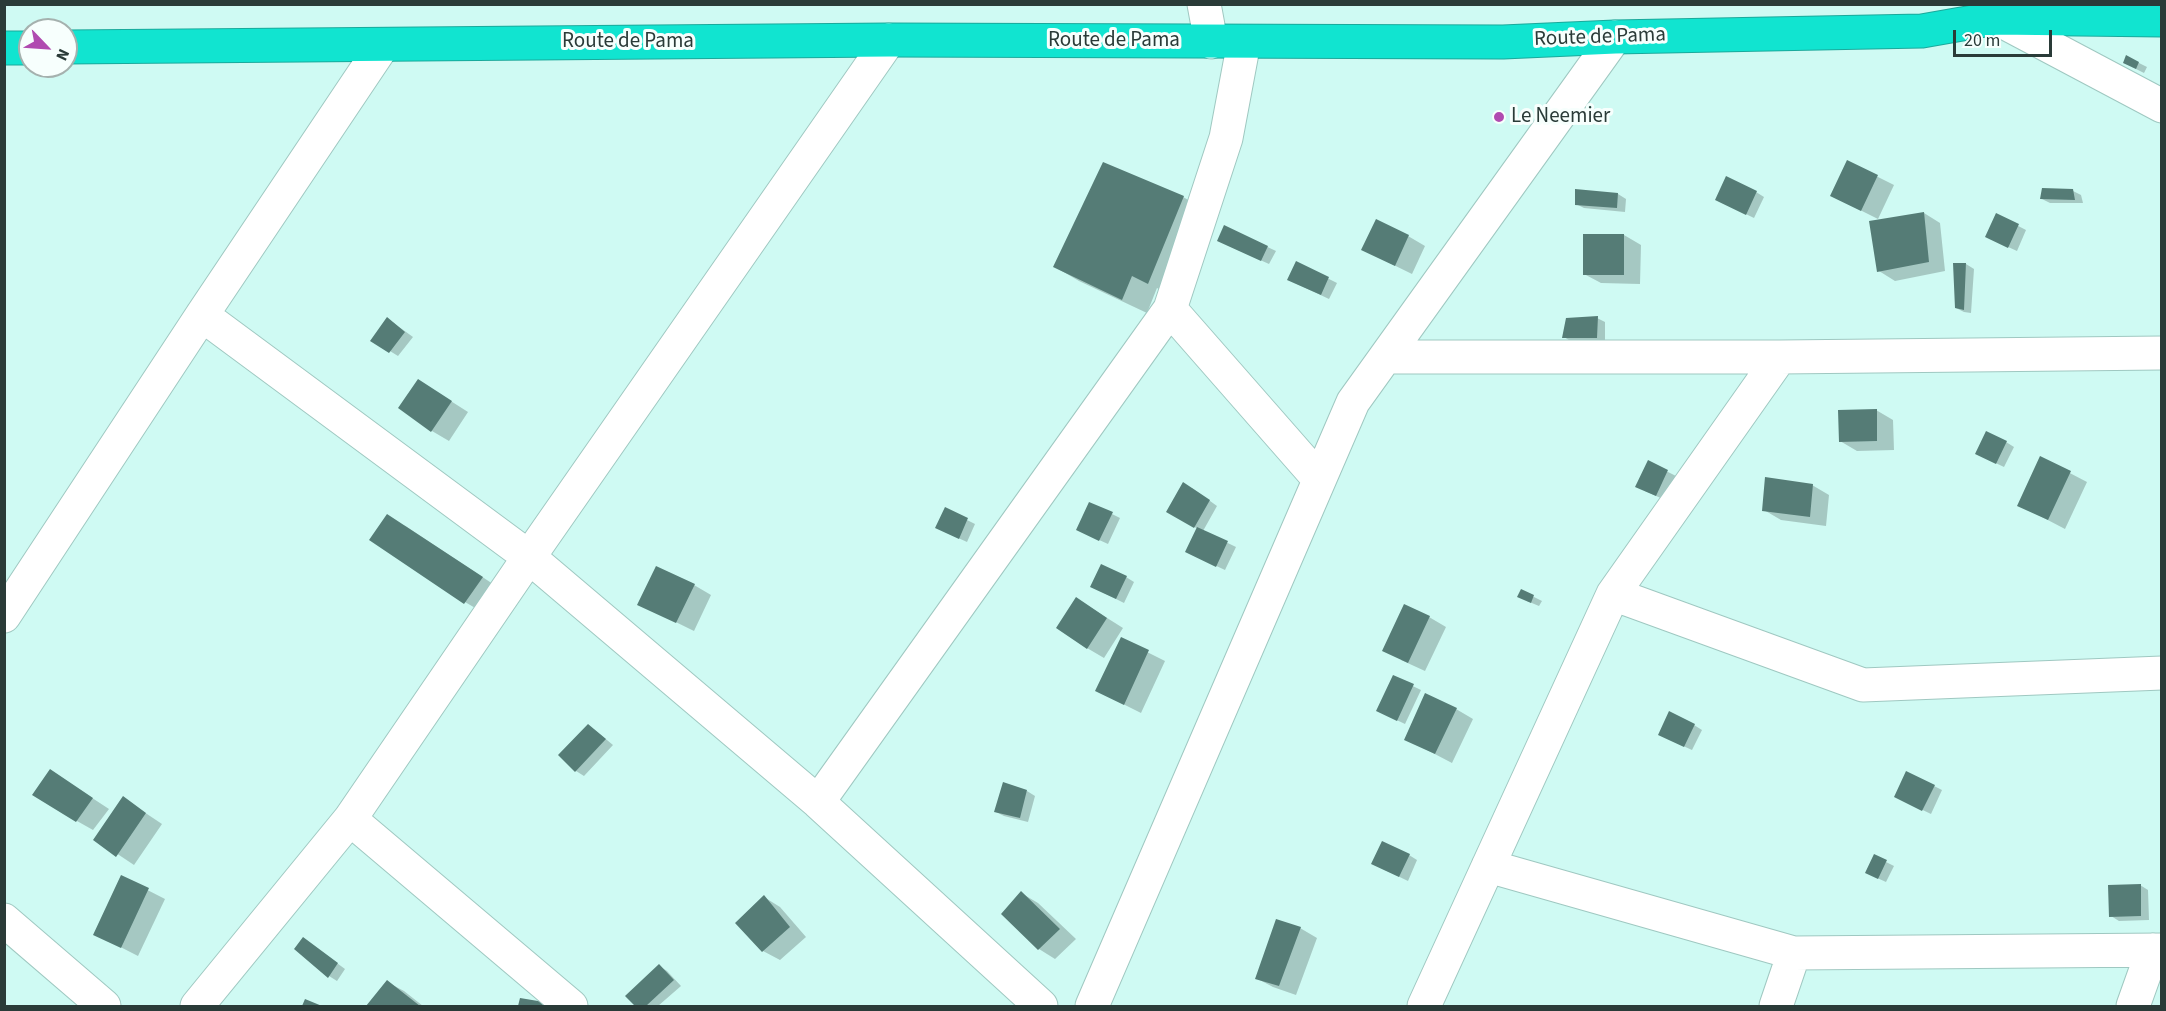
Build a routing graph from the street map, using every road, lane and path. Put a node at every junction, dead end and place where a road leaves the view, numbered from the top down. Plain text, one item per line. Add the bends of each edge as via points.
1 (1204, 4) edge
2 (2007, 11) edge
3 (2162, 20) edge
4 (1615, 37) junction
5 (889, 40) junction
6 (1211, 42) junction
7 (1244, 42) junction
8 (383, 45) junction
9 (78, 47) edge
10 (2162, 106) edge
11 (1170, 309) junction
12 (202, 315) junction
13 (2162, 353) edge
14 (1386, 357) junction
15 (1780, 357) junction
16 (1319, 479) junction
17 (529, 557) junction
18 (1612, 594) junction
19 (4, 616) edge
20 (2162, 672) edge
21 (818, 802) junction
22 (350, 819) junction
23 (1488, 866) junction
24 (4, 920) edge
25 (2157, 950) edge
26 (1794, 953) junction
27 (104, 1006) edge
28 (197, 1006) edge
29 (572, 1006) edge
30 (1041, 1006) edge
31 (1092, 1006) edge
32 (1424, 1006) edge
33 (1776, 1006) edge
34 (2133, 1006) edge

1 - 6 street
2 - 3 highway, Route de Pama
2 - 4 highway, Route de Pama via 1922,31
2 - 10 street
4 - 7 highway, Route de Pama via 1503,42
4 - 14 street
5 - 6 highway, Route de Pama
5 - 8 highway, Route de Pama
5 - 17 street
6 - 7 highway, Route de Pama
7 - 11 street via 1226,138
8 - 9 highway, Route de Pama
8 - 12 street
11 - 16 street
11 - 21 street
12 - 17 street
12 - 19 street
13 - 15 street
14 - 15 street
14 - 16 street via 1353,402
15 - 18 street
16 - 31 street
17 - 21 street
17 - 22 street
18 - 20 street via 1863,685
18 - 23 street
21 - 30 street
22 - 28 street
22 - 29 street
23 - 26 street
23 - 32 street
24 - 27 street
25 - 26 street
25 - 34 street
26 - 33 street

